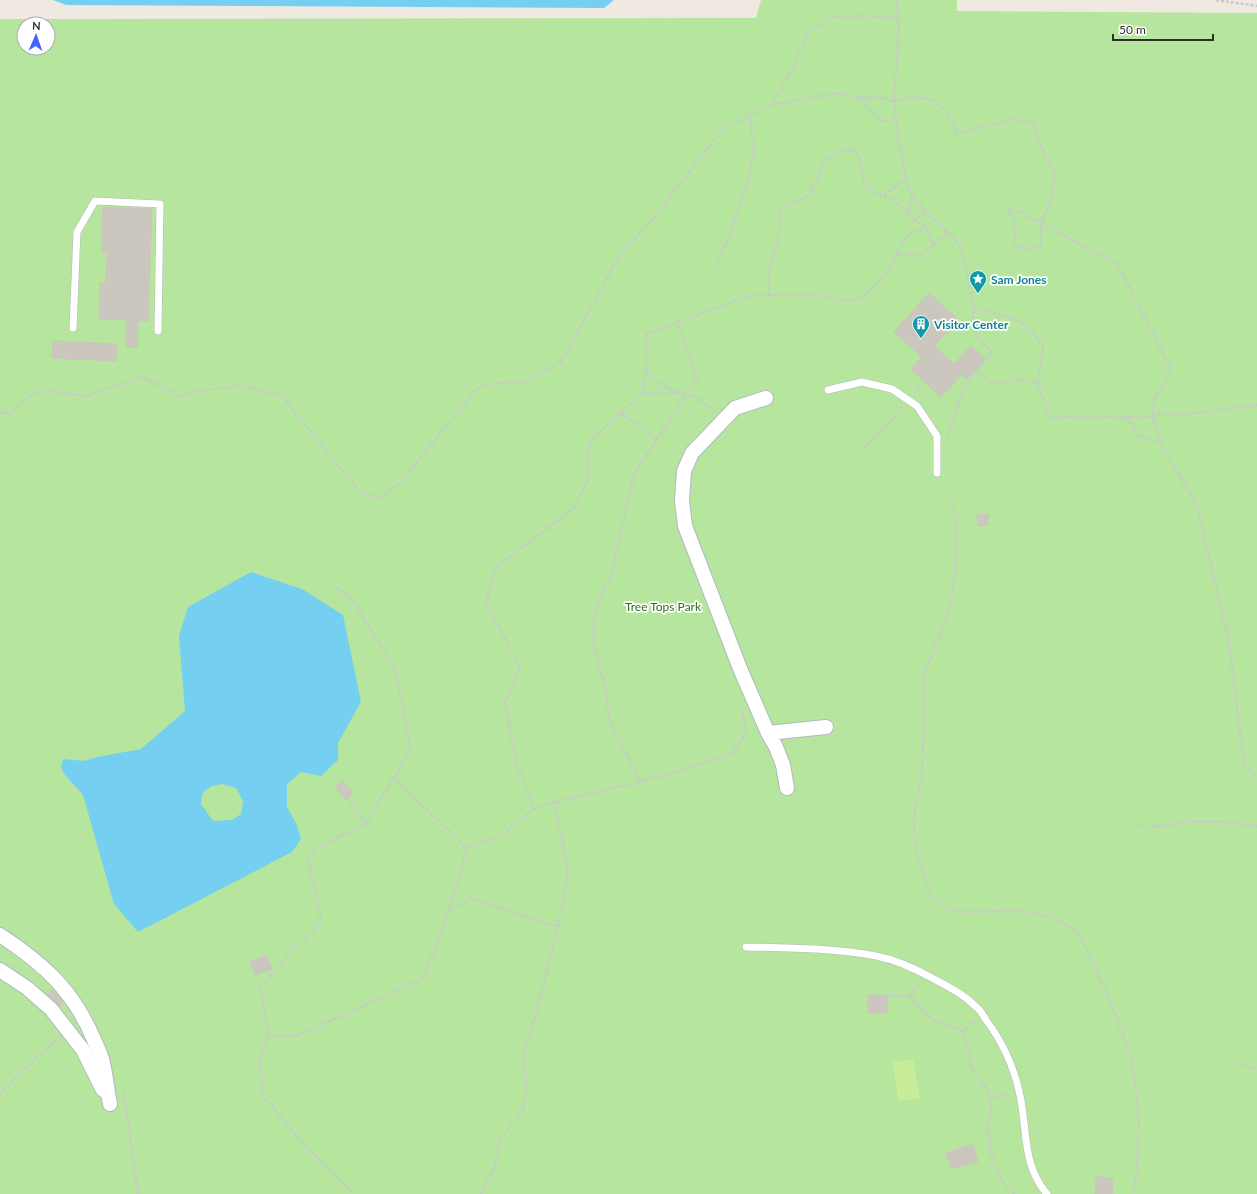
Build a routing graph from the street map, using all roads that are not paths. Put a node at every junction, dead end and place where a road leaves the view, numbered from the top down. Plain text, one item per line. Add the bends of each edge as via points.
1 (73, 328) dead end
2 (158, 330) dead end
3 (828, 390) dead end
4 (766, 398) dead end
5 (937, 473) dead end
6 (826, 727) dead end
7 (768, 733) junction
8 (787, 788) dead end
9 (0, 935) edge
10 (746, 947) dead end
11 (0, 970) edge
12 (1047, 1194) edge

1 - 2 lane via 77,232 95,201 160,204
3 - 5 lane via 862,382 892,389 917,406 937,436
4 - 7 street via 736,408 692,453 684,472 682,501 685,526 729,643
6 - 7 street
7 - 8 street via 783,765
9 - 11 street via 46,970 69,995 89,1027 102,1059 110,1104 83,1050 51,1009 27,988
10 - 12 lane via 805,949 876,956 910,965 955,990 976,1006 994,1029 1014,1071 1020,1092 1032,1171

